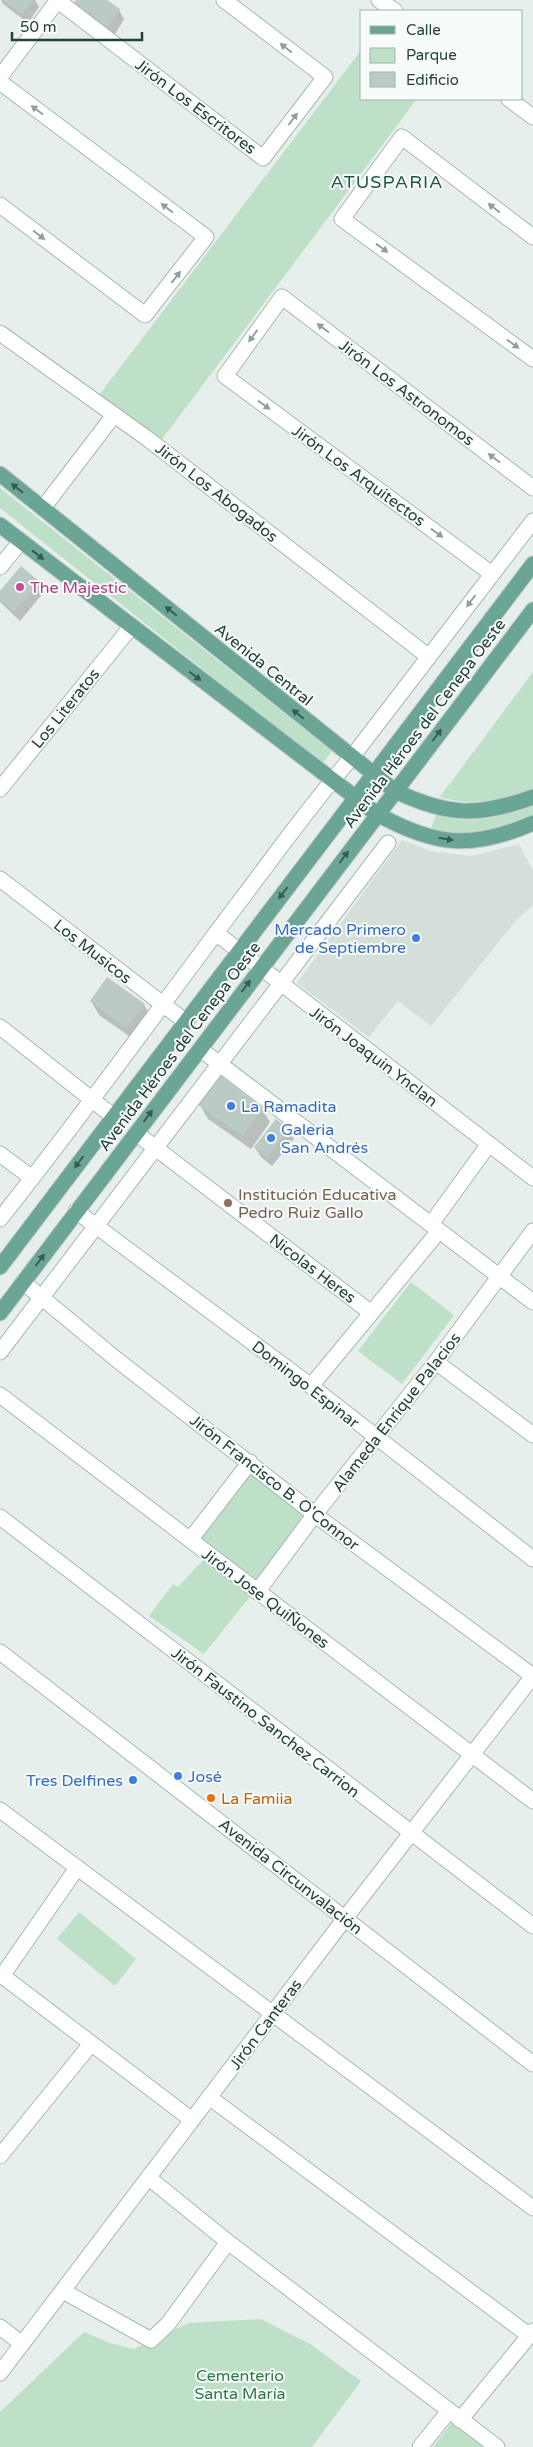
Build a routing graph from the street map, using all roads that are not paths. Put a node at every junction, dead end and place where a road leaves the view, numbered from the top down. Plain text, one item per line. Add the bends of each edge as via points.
1 (57, 0) edge
2 (224, 0) edge
3 (380, 0) edge
4 (393, 10) edge
5 (0, 77) edge
6 (0, 82) edge
7 (510, 100) edge
8 (533, 117) edge
9 (0, 205) edge
10 (533, 237) edge
11 (0, 332) edge
12 (533, 359) edge
13 (225, 376) joint
14 (114, 415) junction
15 (0, 474) edge
16 (533, 488) edge
17 (43, 508) junction
18 (533, 521) edge
19 (0, 525) edge
20 (21, 541) junction
21 (533, 564) edge
22 (0, 567) edge
23 (492, 574) junction
24 (533, 610) edge
25 (131, 627) junction
26 (429, 657) junction
27 (352, 757) junction
28 (373, 774) junction
29 (331, 781) junction
30 (0, 789) edge
31 (395, 790) junction
32 (533, 797) edge
33 (355, 799) junction
34 (377, 814) junction
35 (533, 823) edge
36 (388, 843) dead end
37 (0, 880) edge
38 (216, 933) junction
39 (240, 952) junction
40 (260, 968) junction
41 (281, 985) junction
42 (162, 1004) junction
43 (186, 1022) junction
44 (0, 1027) edge
45 (200, 1049) junction
46 (220, 1064) junction
47 (93, 1100) junction
48 (114, 1117) junction
49 (136, 1132) junction
50 (489, 1144) junction
51 (156, 1148) junction
52 (0, 1154) edge
53 (32, 1178) junction
54 (533, 1178) edge
55 (76, 1211) junction
56 (0, 1219) edge
57 (97, 1226) junction
58 (435, 1227) junction
59 (533, 1231) edge
60 (0, 1267) edge
61 (500, 1276) junction
62 (23, 1282) junction
63 (42, 1298) junction
64 (533, 1302) edge
65 (370, 1312) junction
66 (0, 1313) edge
67 (0, 1352) edge
68 (436, 1362) junction
69 (311, 1386) junction
70 (0, 1395) edge
71 (533, 1435) edge
72 (376, 1438) junction
73 (250, 1462) junction
74 (315, 1514) junction
75 (0, 1517) edge
76 (190, 1540) junction
77 (533, 1559) edge
78 (257, 1592) junction
79 (0, 1652) edge
80 (533, 1676) edge
81 (474, 1755) junction
82 (533, 1801) edge
83 (0, 1810) edge
84 (412, 1835) junction
85 (77, 1868) junction
86 (346, 1917) junction
87 (533, 1926) edge
88 (1, 1975) edge
89 (272, 2015) junction
90 (91, 2044) junction
91 (533, 2064) edge
92 (210, 2097) junction
93 (192, 2120) junction
94 (2, 2151) edge
95 (149, 2178) junction
96 (533, 2208) edge
97 (228, 2242) junction
98 (63, 2290) junction
99 (0, 2327) edge
100 (531, 2334) edge
101 (22, 2344) junction
102 (0, 2373) edge
103 (455, 2416) junction
104 (420, 2447) edge
105 (498, 2447) edge

1 -> 2 street, Jirón Los Escritores via 263,158 325,77
1 - 5 street
3 - 4 street
9 -> 6 street via 145,315 206,237
7 - 8 street
10 -> 12 street via 402,138 342,219
11 - 14 street, Jirón Los Abogados
16 -> 13 street, Jirón Los Astronomos via 282,297
13 -> 23 street, Jirón Los Arquitectos
14 - 17 street
14 - 26 street, Jirón Los Abogados
17 -> 15 main road, Avenida Central
27 -> 17 main road, Avenida Central
18 - 23 street
19 - 20 main road
20 - 22 street
20 -> 25 main road
21 - 28 main road, Avenida Héroes del Cenepa Oeste
23 -> 26 street
31 -> 24 main road, Avenida Héroes del Cenepa Oeste
25 -> 29 main road
25 - 30 street, Los Literatos
26 - 27 street
27 - 28 main road, Avenida Central
27 - 29 street
28 - 31 main road, Avenida Central
28 - 33 main road, Avenida Héroes del Cenepa Oeste
29 - 33 main road
29 - 38 street
31 - 32 main road, Avenida Central via 422,804 473,812 502,808
31 - 34 main road, Avenida Héroes del Cenepa Oeste
33 - 34 main road
33 -> 39 main road, Avenida Héroes del Cenepa Oeste
34 -> 35 main road via 426,836 461,842 488,840
40 -> 34 main road, Avenida Héroes del Cenepa Oeste
36 - 41 street
37 - 42 street, Los Musicos
38 - 39 street, Jirón Joaquin Ynclan
38 - 42 street
39 - 40 street, Jirón Joaquin Ynclan
39 - 43 main road, Avenida Héroes del Cenepa Oeste
40 - 41 street, Jirón Joaquin Ynclan
45 -> 40 main road, Avenida Héroes del Cenepa Oeste
41 - 46 street
41 - 50 street, Jirón Joaquin Ynclan
42 - 43 street, Los Musicos
42 - 47 street
43 - 48 main road, Avenida Héroes del Cenepa Oeste
44 - 47 street
45 - 46 street
49 -> 45 main road, Avenida Héroes del Cenepa Oeste
46 - 51 street
46 - 58 street
47 - 48 street
47 - 53 street
48 -> 60 main road, Avenida Héroes del Cenepa Oeste
49 - 51 street, Nicolas Heres
49 - 55 main road, Avenida Héroes del Cenepa Oeste
50 - 54 street, Jirón Joaquin Ynclan
50 - 58 street
51 - 57 street
51 - 65 street, Nicolas Heres
52 - 53 street
53 - 56 street
55 - 57 street, Domingo Espinar
62 -> 55 main road, Avenida Héroes del Cenepa Oeste
57 - 63 street
57 - 69 street, Domingo Espinar
58 - 61 street
58 - 65 street
59 - 61 street, Alameda Enrique Palacios
61 - 64 street
61 - 68 street, Alameda Enrique Palacios
62 - 63 street, Jirón Francisco B. O'Connor
62 - 66 main road, Avenida Héroes del Cenepa Oeste
63 - 67 street
63 - 73 street, Jirón Francisco B. O'Connor
65 - 69 street
68 - 71 street
68 - 72 street, Alameda Enrique Palacios
69 - 72 street, Domingo Espinar
70 - 76 street, Jirón Jose QuiÑones
72 - 74 street, Alameda Enrique Palacios
72 - 77 street, Domingo Espinar
73 - 74 street, Jirón Francisco B. O'Connor
73 - 76 street
74 - 78 street, Alameda Enrique Palacios
74 - 80 street, Jirón Francisco B. O'Connor
75 - 84 street, Jirón Faustino Sanchez Carrion
76 - 78 street, Jirón Jose QuiÑones
78 - 81 street, Jirón Jose QuiÑones
79 - 86 street, Avenida Circunvalación
80 - 81 street, Jirón Canteras
81 - 82 street, Jirón Jose QuiÑones
81 - 84 street, Jirón Canteras
83 - 85 street
84 - 86 street, Jirón Canteras
84 - 87 street, Jirón Faustino Sanchez Carrion
85 - 88 street
85 - 89 street
86 - 89 street, Jirón Canteras
86 - 91 street, Avenida Circunvalación
88 - 90 street
89 - 92 street, Jirón Canteras
89 - 96 street via 296,2029
90 - 93 street
90 - 94 street
92 - 93 street, Jirón Canteras
92 - 100 street
93 - 95 street, Jirón Canteras
95 - 97 street
95 - 98 street, Jirón Canteras
97 - 98 street via 168,2324 151,2340
97 - 103 street
98 - 101 street, Jirón Canteras
99 - 101 street
100 - 103 street
101 - 102 street, Jirón Canteras
103 - 104 street
103 - 105 street

